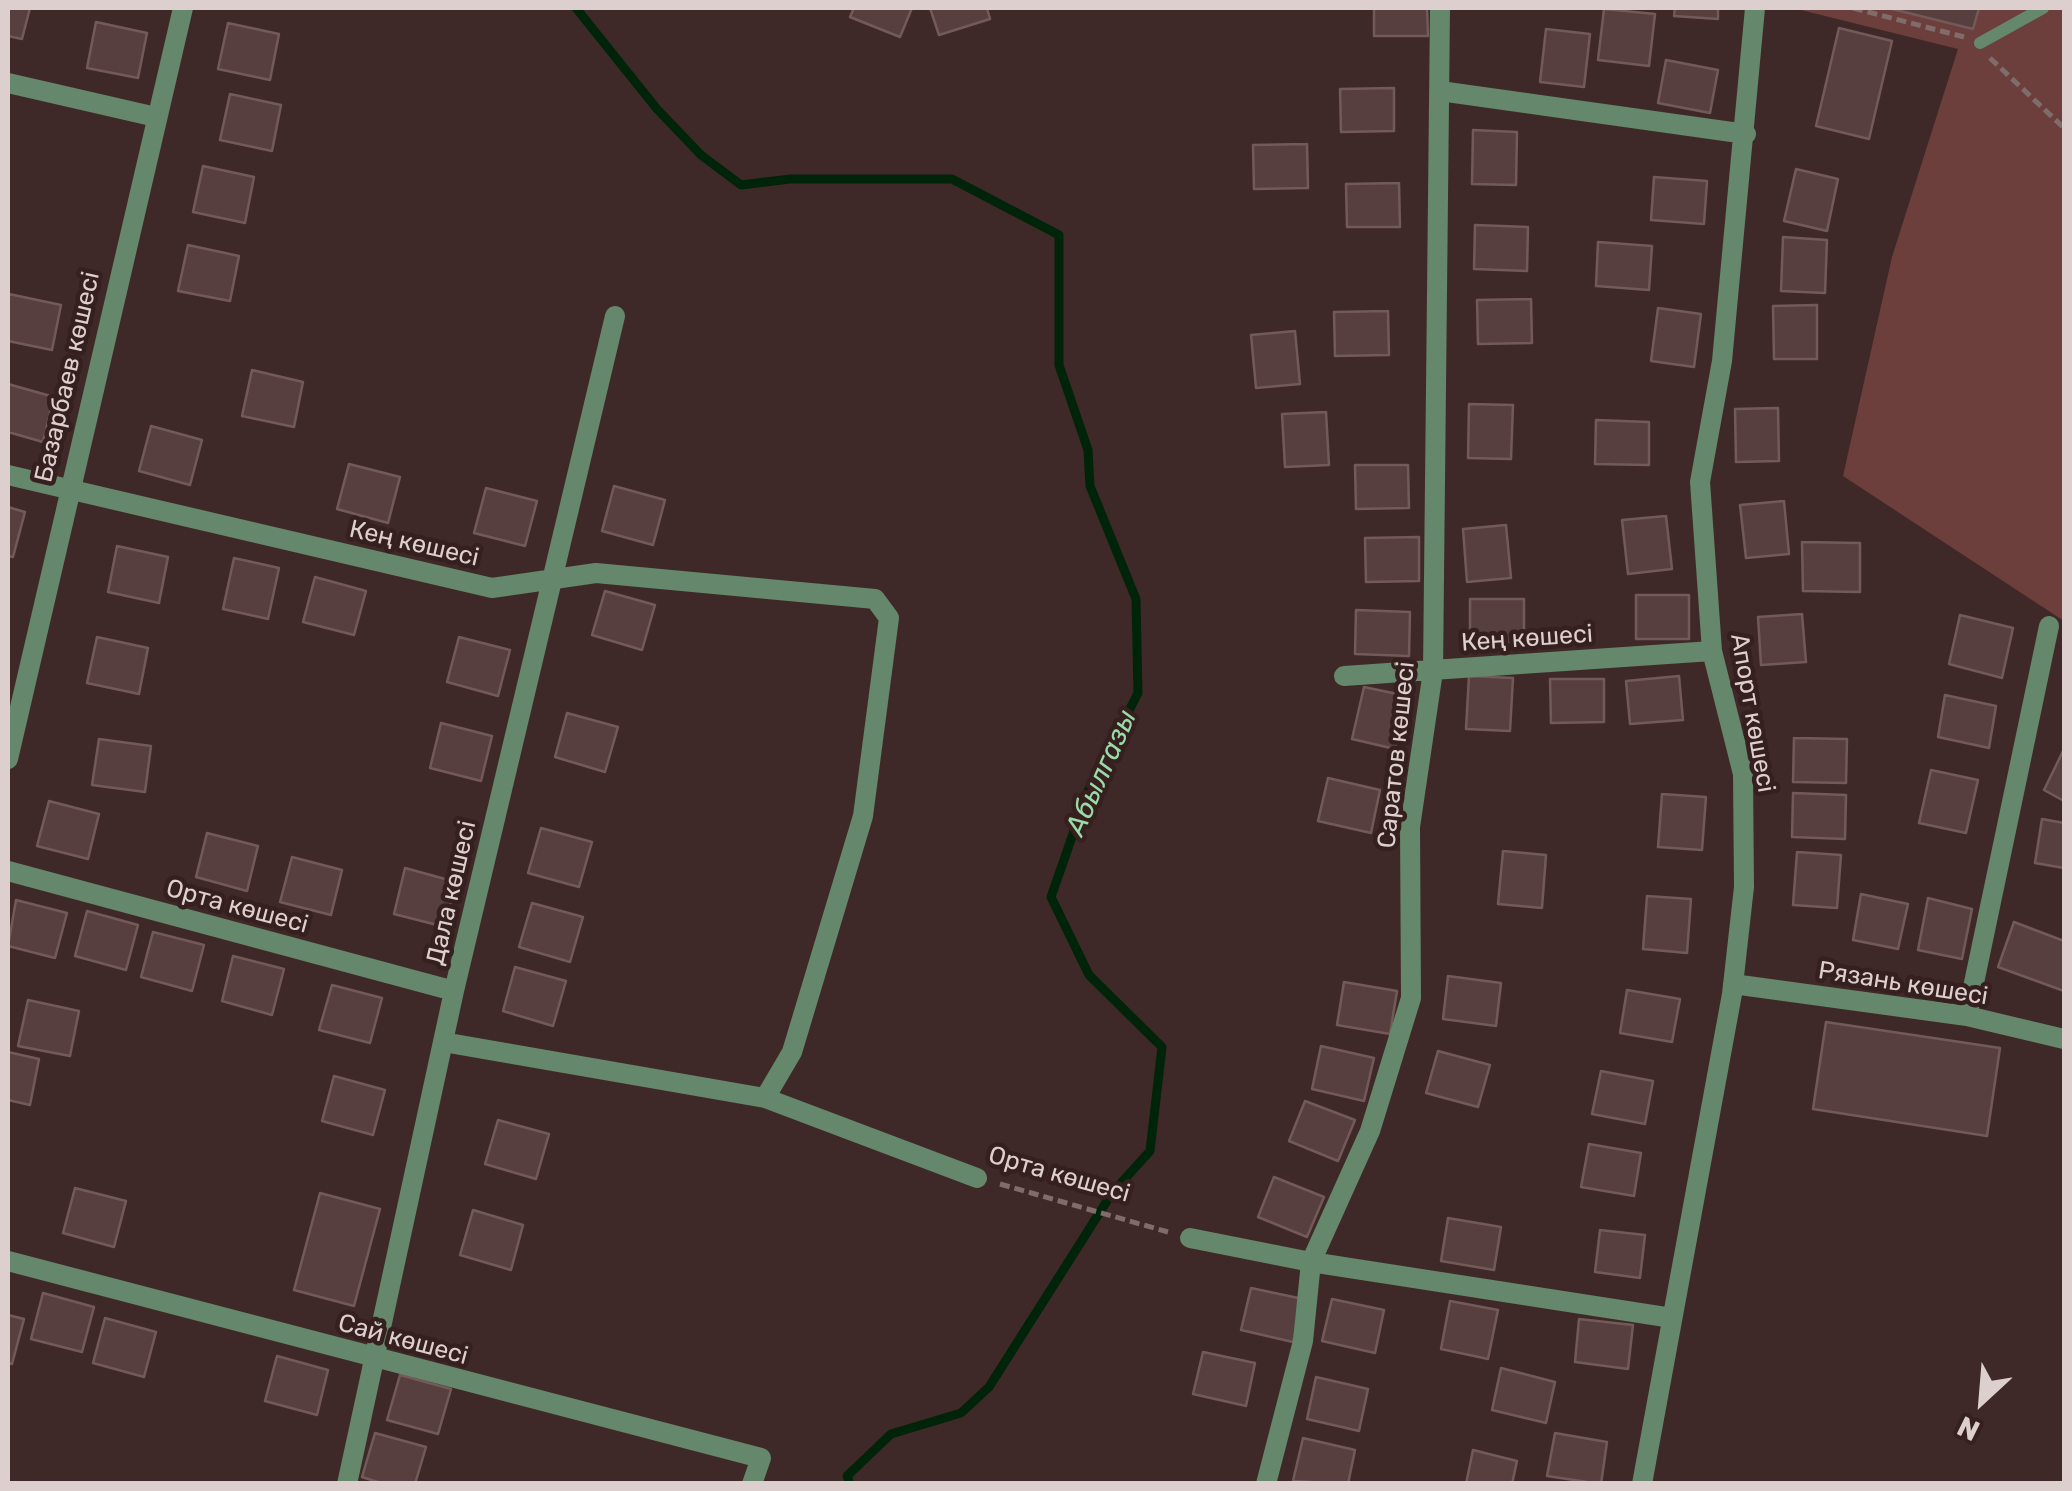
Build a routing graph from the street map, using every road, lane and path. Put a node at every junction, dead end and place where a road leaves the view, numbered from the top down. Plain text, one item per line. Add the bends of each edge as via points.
1 (182, 8) edge
2 (1440, 8) edge
3 (1756, 8) edge
4 (2043, 8) edge
5 (1980, 43) dead end
6 (8, 84) edge
7 (1440, 91) junction
8 (156, 117) junction
9 (1746, 134) junction
10 (615, 316) dead end
11 (8, 475) edge
12 (68, 488) junction
13 (552, 583) junction
14 (2048, 626) dead end
15 (1712, 652) junction
16 (1433, 670) junction
17 (1344, 676) dead end
18 (8, 759) edge
19 (8, 871) edge
20 (1733, 984) junction
21 (454, 991) junction
22 (1967, 1016) junction
23 (2064, 1040) edge
24 (443, 1042) junction
25 (766, 1098) junction
26 (977, 1178) joint
27 (1190, 1238) joint
28 (8, 1262) edge
29 (1311, 1262) junction
30 (1672, 1318) junction
31 (374, 1358) junction
32 (347, 1484) edge
33 (752, 1484) edge
34 (1266, 1484) edge
35 (1642, 1484) edge

1 - 8 street, Базарбаев көшесі
2 - 7 street, Саратов көшесі
3 - 9 street, Апорт көшесі
4 - 5 lane
6 - 8 street
7 - 9 street
7 - 16 street, Саратов көшесі
8 - 12 street, Базарбаев көшесі
9 - 15 street, Апорт көшесі via 1722,361 1700,482
10 - 13 street, Дала көшесі
11 - 12 street, Кең көшесі
12 - 13 street, Кең көшесі via 492,588
12 - 18 street, Базарбаев көшесі
13 - 21 street, Дала көшесі
13 - 25 street, Кең көшесі via 596,573 875,600 889,618 863,816 792,1052
14 - 22 street
15 - 16 street, Кең көшесі
15 - 20 street, Апорт көшесі via 1743,774 1744,886
16 - 17 street, Кең көшесі
16 - 29 street, Саратов көшесі via 1410,827 1411,998 1370,1131
19 - 21 street, Орта көшесі
20 - 22 street, Рязань көшесі
20 - 30 street, Апорт көшесі
21 - 24 street, Дала көшесі
22 - 23 street, Рязань көшесі
24 - 25 street, Орта көшесі
24 - 31 street, Дала көшесі
25 - 26 street, Орта көшесі
26 - 27 path, Орта көшесі
27 - 29 street
28 - 31 street, Сай көшесі
29 - 30 street
29 - 34 street, Саратов көшесі via 1303,1341
30 - 35 street, Апорт көшесі
31 - 32 street, Дала көшесі
31 - 33 street, Сай көшесі via 760,1458

